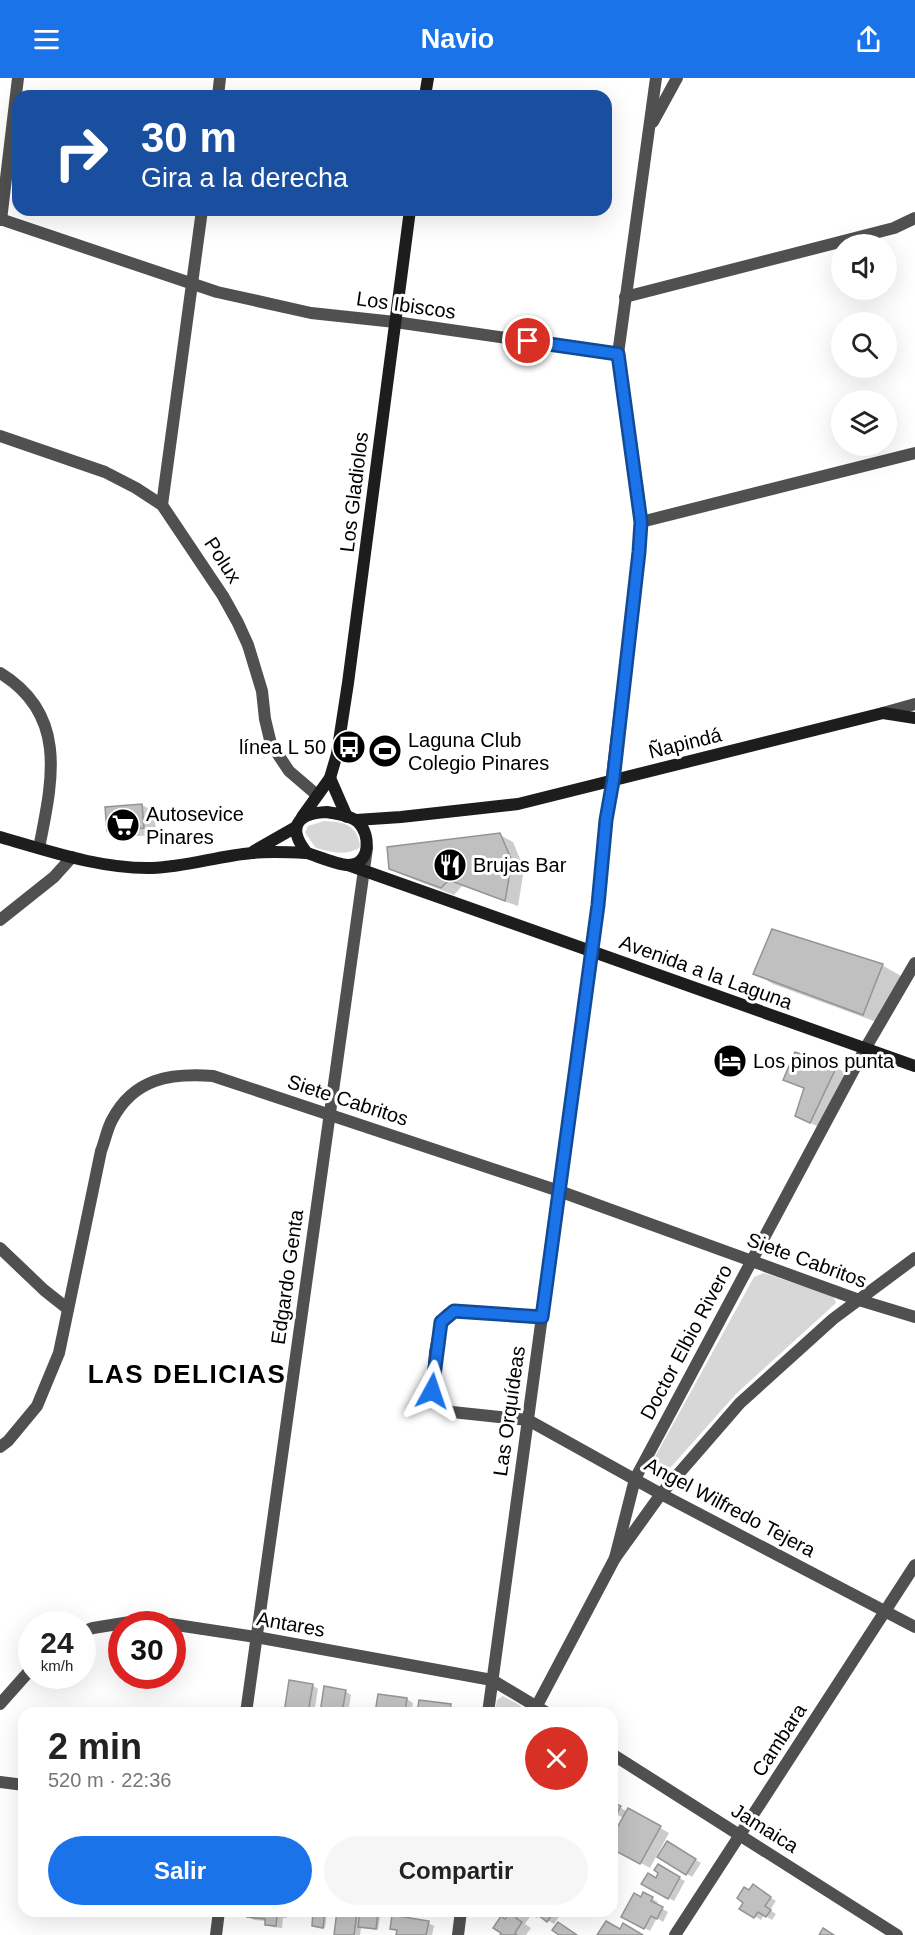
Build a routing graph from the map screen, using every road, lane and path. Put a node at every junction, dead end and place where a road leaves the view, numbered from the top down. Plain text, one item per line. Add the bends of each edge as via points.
1 (656, 78) edge
2 (676, 78) edge
3 (12, 128) edge
4 (650, 128) junction
5 (201, 216) edge
6 (409, 216) edge
7 (915, 218) edge
8 (1, 220) edge
9 (192, 284) junction
10 (625, 297) junction
11 (395, 322) junction
12 (618, 354) junction
13 (0, 436) edge
14 (915, 453) edge
15 (162, 505) junction
16 (641, 522) junction
17 (0, 673) edge
18 (915, 704) edge
19 (883, 713) junction
20 (915, 718) edge
21 (330, 778) junction
22 (613, 781) junction
23 (317, 795) junction
24 (351, 818) junction
25 (299, 822) junction
26 (0, 837) edge
27 (367, 847) junction
28 (39, 848) junction
29 (250, 853) junction
30 (307, 853) junction
31 (72, 857) junction
32 (348, 865) junction
33 (364, 872) junction
34 (0, 920) edge
35 (592, 951) junction
36 (915, 963) edge
37 (864, 1049) junction
38 (915, 1066) edge
39 (330, 1114) junction
40 (559, 1191) junction
41 (0, 1248) edge
42 (915, 1258) edge
43 (751, 1261) junction
44 (859, 1300) junction
45 (68, 1309) junction
46 (542, 1317) junction
47 (915, 1317) edge
48 (528, 1420) junction
49 (0, 1447) edge
50 (635, 1479) junction
51 (661, 1494) junction
52 (615, 1558) junction
53 (915, 1565) edge
54 (884, 1611) junction
55 (915, 1627) edge
56 (96, 1628) edge
57 (256, 1637) junction
58 (492, 1680) junction
59 (18, 1684) edge
60 (0, 1704) edge
61 (247, 1707) edge
62 (489, 1707) edge
63 (532, 1707) edge
64 (540, 1707) edge
65 (618, 1758) edge
66 (0, 1782) edge
67 (18, 1784) edge
68 (740, 1836) junction
69 (218, 1917) edge
70 (460, 1917) edge
71 (216, 1935) edge
72 (458, 1935) edge
73 (675, 1935) edge
74 (897, 1935) edge

1 - 4 street, Las Orquídeas
2 - 4 street
3 - 8 street
4 - 10 street, Las Orquídeas
5 - 9 street
6 - 11 street, Los Gladiolos
7 - 10 street via 894,228
8 - 9 street, Los Ibiscos
9 - 11 street, Los Ibiscos via 310,313
9 - 15 street
10 - 12 street, Las Orquídeas
11 - 12 street, Los Ibiscos
11 - 21 street, Los Gladiolos via 350,672
12 - 16 street, Las Orquídeas
13 - 15 street, Polux via 105,471
14 - 16 street
15 - 23 street, Polux via 223,596 248,645 262,690 271,744 289,771
16 - 22 street, Las Orquídeas
17 - 28 street via 30,698 45,725 52,758 50,793
18 - 19 street, Ñapindá
19 - 20 street
19 - 22 street, Ñapindá
21 - 23 street, Los Gladiolos
21 - 24 street
22 - 24 street, Ñapindá via 518,804 411,816
22 - 35 street, Las Orquídeas
23 - 25 street, Los Gladiolos
24 - 25 street via 327,812 315,813
24 - 27 street via 367,834
25 - 29 street
25 - 30 street via 299,842
26 - 28 street
27 - 32 street via 364,857
27 - 33 street, Edgardo Genta
28 - 31 street
29 - 30 street
29 - 31 street via 153,868
30 - 32 street
31 - 34 street via 46,884
32 - 33 street, Avenida a la Laguna
33 - 35 street, Avenida a la Laguna
33 - 39 street, Edgardo Genta
35 - 37 street, Avenida a la Laguna
35 - 40 street, Las Orquídeas
36 - 37 street, Doctor Elbio Rivero
37 - 38 street, Avenida a la Laguna
37 - 43 street, Doctor Elbio Rivero
39 - 40 street, Siete Cabritos
39 - 45 street, Siete Cabritos via 213,1076 162,1077 129,1094 112,1120 101,1151
39 - 57 street, Edgardo Genta
40 - 43 street, Siete Cabritos
40 - 46 street, Las Orquídeas
41 - 45 street
42 - 44 street
43 - 44 street, Siete Cabritos
43 - 50 street, Doctor Elbio Rivero
44 - 47 street, Siete Cabritos
44 - 51 street via 740,1403
45 - 49 street, Siete Cabritos via 59,1353 37,1406
46 - 48 street, Las Orquídeas
46 - 48 street via 454,1311 441,1322 435,1352 432,1391 438,1405 452,1412
48 - 50 street, Angel Wilfredo Tejera
48 - 58 street, Las Orquídeas
50 - 51 street, Angel Wilfredo Tejera
50 - 52 street, Doctor Elbio Rivero
51 - 52 street
51 - 54 street, Angel Wilfredo Tejera
52 - 64 street
53 - 54 street, Cambara
54 - 55 street, Angel Wilfredo Tejera
54 - 68 street, Cambara
56 - 57 street, Antares via 130,1622 170,1624
57 - 58 street, Antares
57 - 61 street, Edgardo Genta
58 - 62 street, Las Orquídeas
58 - 63 street
59 - 60 street
65 - 68 street, Jamaica
66 - 67 street
68 - 73 street, Cambara
68 - 74 street, Jamaica
69 - 71 street
70 - 72 street

